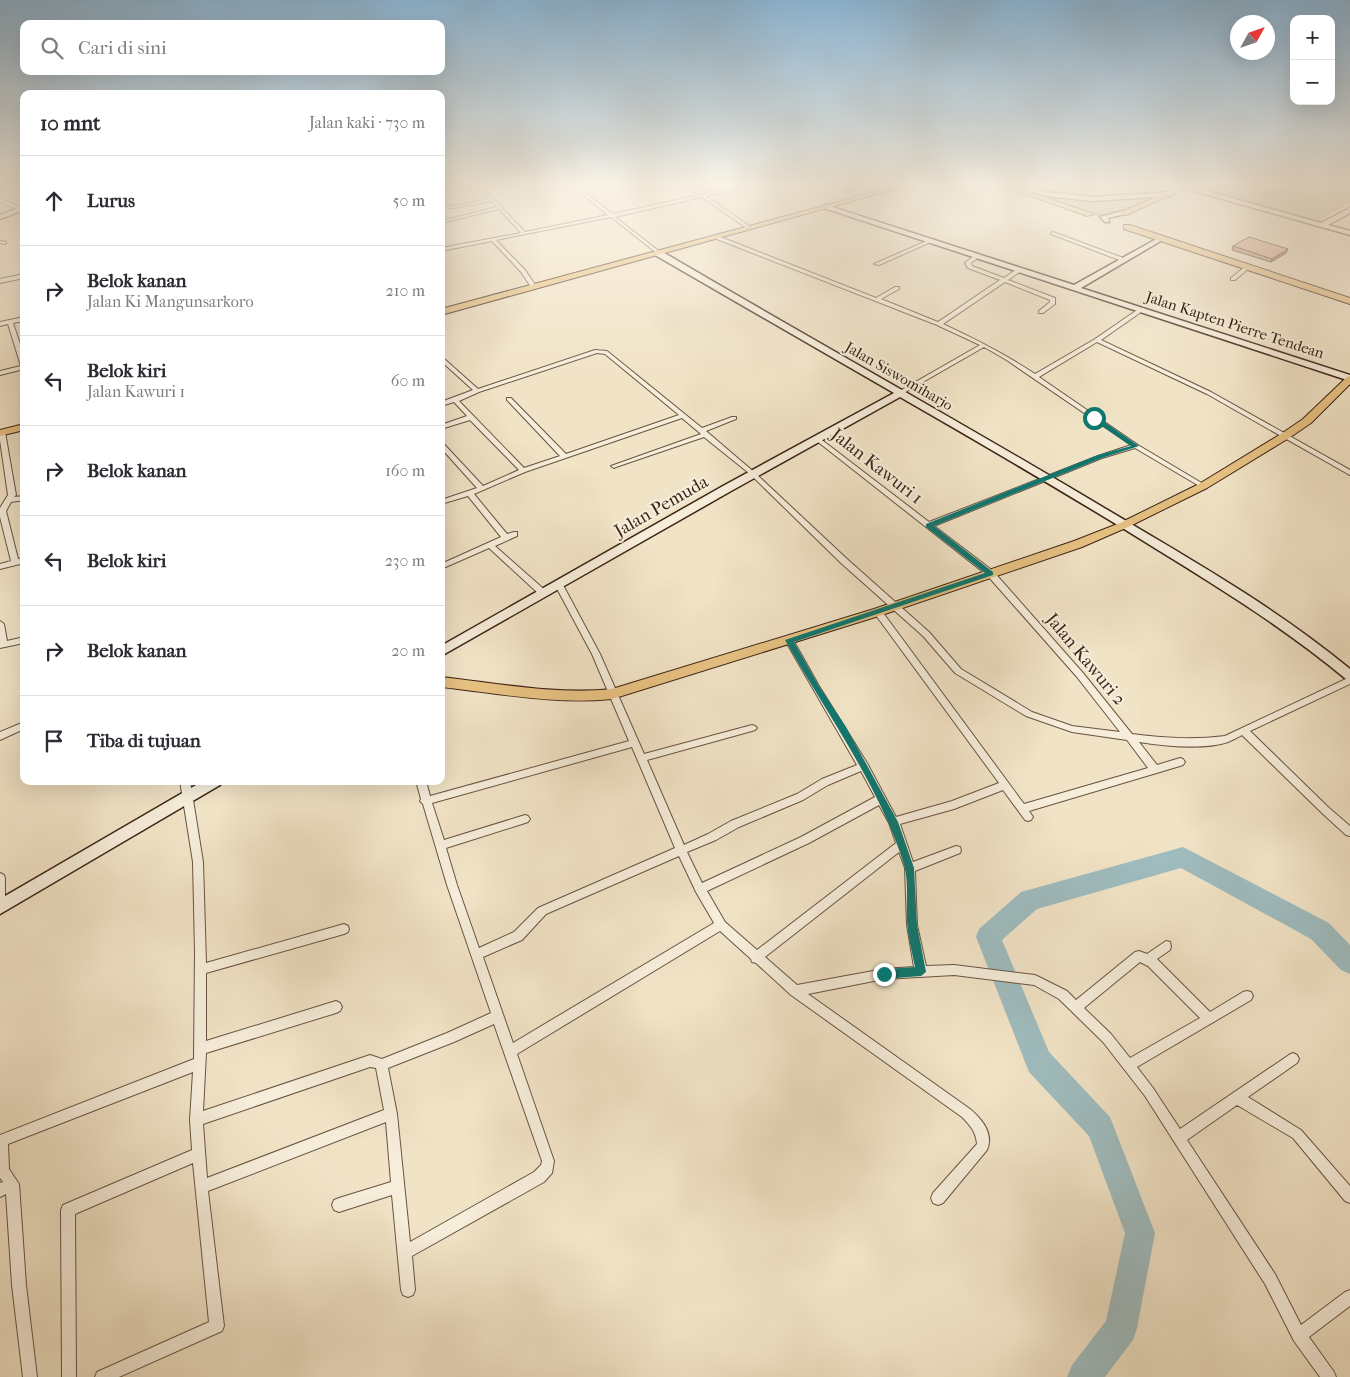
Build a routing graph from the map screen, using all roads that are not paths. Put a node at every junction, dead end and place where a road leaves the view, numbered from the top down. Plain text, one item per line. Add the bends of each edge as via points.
1 (502, 249) edge
2 (653, 249) edge
3 (672, 249) edge
4 (747, 249) edge
5 (912, 249) edge
6 (956, 249) edge
7 (1096, 249) edge
8 (1143, 249) edge
9 (1195, 249) edge
10 (658, 253) junction
11 (977, 256) junction
12 (1124, 260) junction
13 (877, 264) dead end
14 (1247, 267) junction
15 (1019, 270) junction
16 (20, 277) edge
17 (1234, 279) dead end
18 (1004, 280) junction
19 (0, 282) edge
20 (533, 286) junction
21 (897, 288) dead end
22 (1075, 288) junction
23 (876, 300) junction
24 (1350, 301) edge
25 (1142, 309) junction
26 (445, 311) edge
27 (1041, 312) dead end
28 (20, 319) edge
29 (10, 322) junction
30 (0, 324) edge
31 (939, 324) junction
32 (1097, 340) junction
33 (984, 345) junction
34 (20, 353) edge
35 (445, 366) edge
36 (20, 367) edge
37 (0, 373) edge
38 (1034, 377) junction
39 (1350, 378) edge
40 (477, 392) junction
41 (900, 393) junction
42 (510, 399) dead end
43 (455, 400) junction
44 (445, 403) edge
45 (472, 416) junction
46 (683, 416) junction
47 (734, 418) dead end
48 (445, 426) edge
49 (20, 427) edge
50 (703, 432) junction
51 (1, 433) edge
52 (1285, 436) junction
53 (816, 438) junction
54 (1136, 446) junction
55 (445, 448) edge
56 (565, 457) junction
57 (614, 466) dead end
58 (523, 471) junction
59 (752, 473) junction
60 (1350, 473) edge
61 (1048, 478) junction
62 (1202, 486) junction
63 (482, 490) junction
64 (469, 493) junction
65 (20, 499) edge
66 (10, 500) junction
67 (445, 501) edge
68 (929, 525) junction
69 (1124, 525) junction
70 (514, 534) dead end
71 (506, 538) junction
72 (490, 545) junction
73 (20, 561) edge
74 (15, 562) junction
75 (445, 565) edge
76 (0, 567) edge
77 (990, 573) junction
78 (559, 585) junction
79 (544, 593) junction
80 (894, 606) junction
81 (878, 612) junction
82 (0, 624) edge
83 (789, 640) junction
84 (20, 641) edge
85 (2, 645) edge
86 (445, 650) edge
87 (1350, 676) edge
88 (1350, 680) edge
89 (445, 682) edge
90 (612, 694) junction
91 (20, 727) edge
92 (752, 728) dead end
93 (1244, 731) junction
94 (0, 736) edge
95 (1130, 736) junction
96 (633, 743) junction
97 (641, 758) junction
98 (1180, 762) dead end
99 (864, 766) junction
100 (1154, 768) junction
101 (186, 785) edge
102 (208, 785) edge
103 (422, 785) edge
104 (1005, 785) junction
105 (187, 797) junction
106 (881, 799) junction
107 (425, 801) junction
108 (525, 819) dead end
109 (894, 822) junction
110 (1350, 832) edge
111 (441, 844) junction
112 (901, 845) junction
113 (681, 850) junction
114 (956, 850) dead end
115 (910, 868) junction
116 (0, 878) edge
117 (700, 889) junction
118 (0, 907) edge
119 (720, 925) junction
120 (344, 929) dead end
121 (1166, 946) dead end
122 (476, 955) junction
123 (756, 958) junction
124 (1148, 959) junction
125 (200, 970) junction
126 (921, 972) junction
127 (1036, 980) joint
128 (795, 991) junction
129 (1247, 996) dead end
130 (336, 1007) dead end
131 (1076, 1007) junction
132 (498, 1016) junction
133 (1209, 1019) junction
134 (200, 1049) junction
135 (511, 1050) junction
136 (1293, 1060) dead end
137 (200, 1063) junction
138 (380, 1065) junction
139 (1130, 1065) junction
140 (1238, 1098) junction
141 (391, 1114) junction
142 (196, 1120) junction
143 (1180, 1138) junction
144 (198, 1154) junction
145 (398, 1186) junction
146 (6, 1187) edge
147 (201, 1187) junction
148 (1350, 1196) edge
149 (938, 1198) dead end
150 (339, 1205) dead end
151 (405, 1252) junction
152 (408, 1290) dead end
153 (1350, 1297) edge
154 (1299, 1336) junction
155 (110, 1375) edge
156 (30, 1377) edge
157 (68, 1377) edge
158 (1329, 1377) edge

1 - 20 street
2 - 10 street
3 - 10 main road
4 - 23 street
5 - 13 street
6 - 11 main road, Jalan Kapten Pierre Tendean
7 - 12 street
8 - 12 main road
9 - 14 main road
10 - 20 main road
10 - 41 main road, Jalan Siswomiharjo
11 - 15 main road, Jalan Kapten Pierre Tendean
11 - 18 street via 968,265
12 - 22 main road
14 - 17 street
14 - 24 main road
15 - 18 street
15 - 22 main road, Jalan Kapten Pierre Tendean
16 - 19 street
18 - 27 street via 1053,299 1054,302
18 - 31 street
20 - 26 main road
21 - 23 street
22 - 25 main road, Jalan Kapten Pierre Tendean
23 - 31 street
25 - 32 street
25 - 39 main road, Jalan Kapten Pierre Tendean
28 - 29 street
29 - 30 street
29 - 34 street
31 - 33 street
32 - 38 street
32 - 52 street via 1209,393
33 - 38 street
33 - 41 street
35 - 40 street
36 - 37 street
38 - 54 street
39 - 52 main road via 1307,421
40 - 43 street
40 - 46 street via 603,351
41 - 53 main road, Jalan Pemuda
41 - 61 main road, Jalan Siswomiharjo
42 - 56 street
43 - 44 street
43 - 45 street
45 - 48 street
45 - 58 street
46 - 50 street
46 - 56 street
47 - 50 street
49 - 51 main road
50 - 57 street
50 - 59 street
51 - 66 street via 12,495
52 - 60 street
52 - 62 main road
53 - 59 main road, Jalan Pemuda
53 - 68 street, Jalan Kawuri 1
54 - 61 street
54 - 62 street
55 - 63 street
56 - 58 street
58 - 63 street
59 - 78 main road, Jalan Pemuda
59 - 80 street
61 - 68 street
61 - 69 main road, Jalan Siswomiharjo
62 - 69 main road
63 - 64 street
64 - 67 street
64 - 71 street
65 - 66 street
66 - 74 street via 2,511
68 - 77 street, Jalan Kawuri 1
69 - 77 main road
69 - 87 main road, Jalan Siswomiharjo via 1285,625
70 - 71 street
71 - 72 street
72 - 75 street
72 - 79 street
73 - 74 street
74 - 76 street
77 - 80 main road
77 - 95 street, Jalan Kawuri 2
78 - 79 main road, Jalan Pemuda
78 - 90 street via 596,654
79 - 86 main road, Jalan Pemuda
80 - 81 main road
80 - 95 street via 926,634 958,671 1011,705 1072,729
81 - 83 main road
81 - 104 street
82 - 85 street
83 - 90 main road
83 - 99 street
84 - 85 street
88 - 93 street
89 - 90 main road via 556,694
90 - 96 street
91 - 94 street
92 - 97 street
93 - 95 street via 1226,739 1202,742 1164,742
93 - 110 street
95 - 100 street, Jalan Kawuri 2
96 - 97 street
96 - 107 street
97 - 113 street
98 - 100 street
99 - 106 street
99 - 113 street
100 - 104 street via 1025,813
101 - 105 street
102 - 105 main road
103 - 107 street
104 - 109 street via 961,803
105 - 118 main road
105 - 125 street via 198,862
106 - 109 street
106 - 117 street via 805,840
107 - 111 street
108 - 111 street
109 - 112 street
111 - 122 street
112 - 115 street
112 - 123 street
113 - 117 street
113 - 122 street via 542,911 518,936
114 - 115 street
115 - 126 street via 912,925
116 - 118 street
117 - 119 street
119 - 123 street
119 - 135 street
120 - 125 street
121 - 124 street
122 - 132 street
123 - 128 street
124 - 131 street via 1139,956
124 - 133 street
125 - 134 street
126 - 127 street via 954,970
126 - 128 street via 861,977
127 - 131 street via 1063,995
128 - 149 street via 975,1121 983,1136 983,1146
129 - 133 street
130 - 134 street
131 - 139 street
132 - 135 street
132 - 138 street
133 - 139 street
134 - 137 street
135 - 151 street via 548,1161 547,1168 539,1177
136 - 140 street
137 - 142 street
137 - 146 street via 2,1140
138 - 141 street
138 - 142 street via 370,1061
139 - 143 street
140 - 143 street
140 - 148 street via 1297,1134
141 - 145 street
141 - 147 street
142 - 144 street
143 - 154 street via 1270,1279
144 - 147 street
144 - 157 street via 68,1210
145 - 150 street
145 - 151 street
146 - 156 street
147 - 155 street via 217,1326
151 - 152 street
153 - 154 street
154 - 158 street

